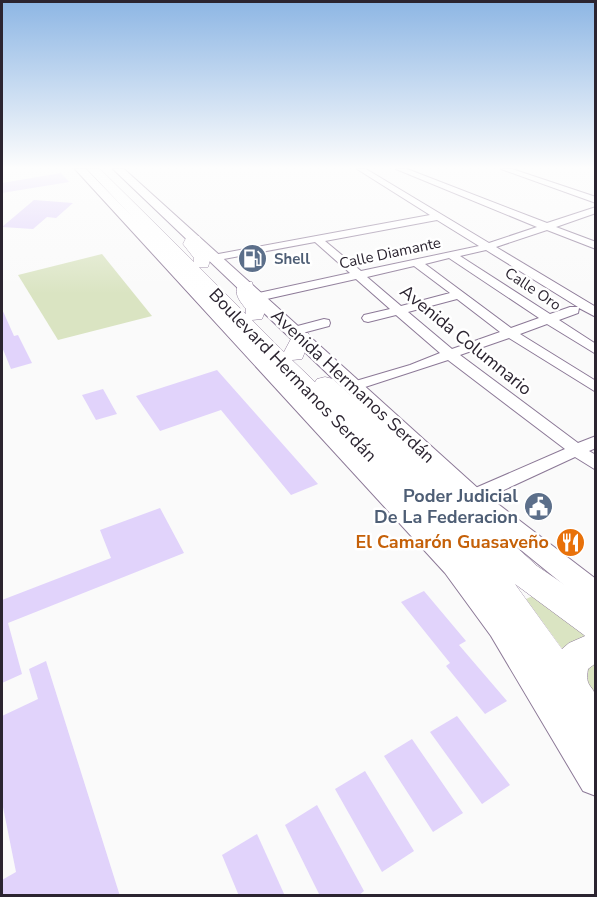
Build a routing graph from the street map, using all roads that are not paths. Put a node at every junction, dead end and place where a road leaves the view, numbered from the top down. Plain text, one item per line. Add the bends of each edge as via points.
1 (140, 211) edge
2 (141, 211) edge
3 (146, 211) edge
4 (150, 211) edge
5 (427, 211) edge
6 (508, 211) edge
7 (594, 211) edge
8 (436, 217) junction
9 (549, 227) junction
10 (317, 239) junction
11 (596, 246) edge
12 (487, 247) junction
13 (453, 256) junction
14 (208, 260) junction
15 (417, 263) junction
16 (359, 275) junction
17 (460, 294) junction
18 (253, 299) junction
19 (398, 310) junction
20 (574, 310) dead end
21 (596, 313) edge
22 (368, 318) dead end
23 (548, 320) junction
24 (324, 323) dead end
25 (510, 333) junction
26 (297, 340) junction
27 (596, 350) edge
28 (449, 354) junction
29 (354, 386) junction
30 (596, 388) edge
31 (596, 441) edge
32 (577, 450) junction
33 (596, 464) edge
34 (472, 497) junction
35 (596, 595) edge
36 (596, 625) edge
37 (596, 648) edge
38 (570, 694) junction
39 (596, 728) edge
40 (596, 778) edge

1 - 40 main road via 455,565 501,627
2 - 38 main road, Boulevard Hermanos Serdán via 498,585
3 - 14 main road, Boulevard Hermanos Serdán
4 - 14 main road via 193,239
5 - 8 street
6 - 9 street
7 - 9 street, Calle Diamante
8 - 10 street
8 - 12 street
9 - 11 street
9 - 12 street, Calle Diamante
10 - 14 street
10 - 16 street, Avenida Columnario
12 - 13 street, Calle Diamante
12 - 21 street
13 - 15 street, Calle Diamante
13 - 23 street, Calle Oro
14 - 18 main road, Boulevard Hermanos Serdán
15 - 16 street, Calle Diamante
15 - 17 street
16 - 18 street, Calle Diamante
16 - 19 street, Avenida Columnario
17 - 19 street
17 - 25 street
18 - 26 main road, Boulevard Hermanos Serdán
19 - 22 street
19 - 28 street, Avenida Columnario
20 - 23 street
23 - 25 street
23 - 27 street, Calle Oro
24 - 26 street
25 - 28 street
25 - 30 street
26 - 29 main road, Avenida Hermanos Serdán
26 - 36 main road, Boulevard Hermanos Serdán via 526,575
28 - 29 street
28 - 32 street, Avenida Columnario
29 - 34 main road, Avenida Hermanos Serdán
31 - 32 street
32 - 33 street, Avenida Columnario
32 - 34 street
34 - 35 main road, Avenida Hermanos Serdán
37 - 38 main road via 574,660 568,675
38 - 39 main road, Boulevard Hermanos Serdán

